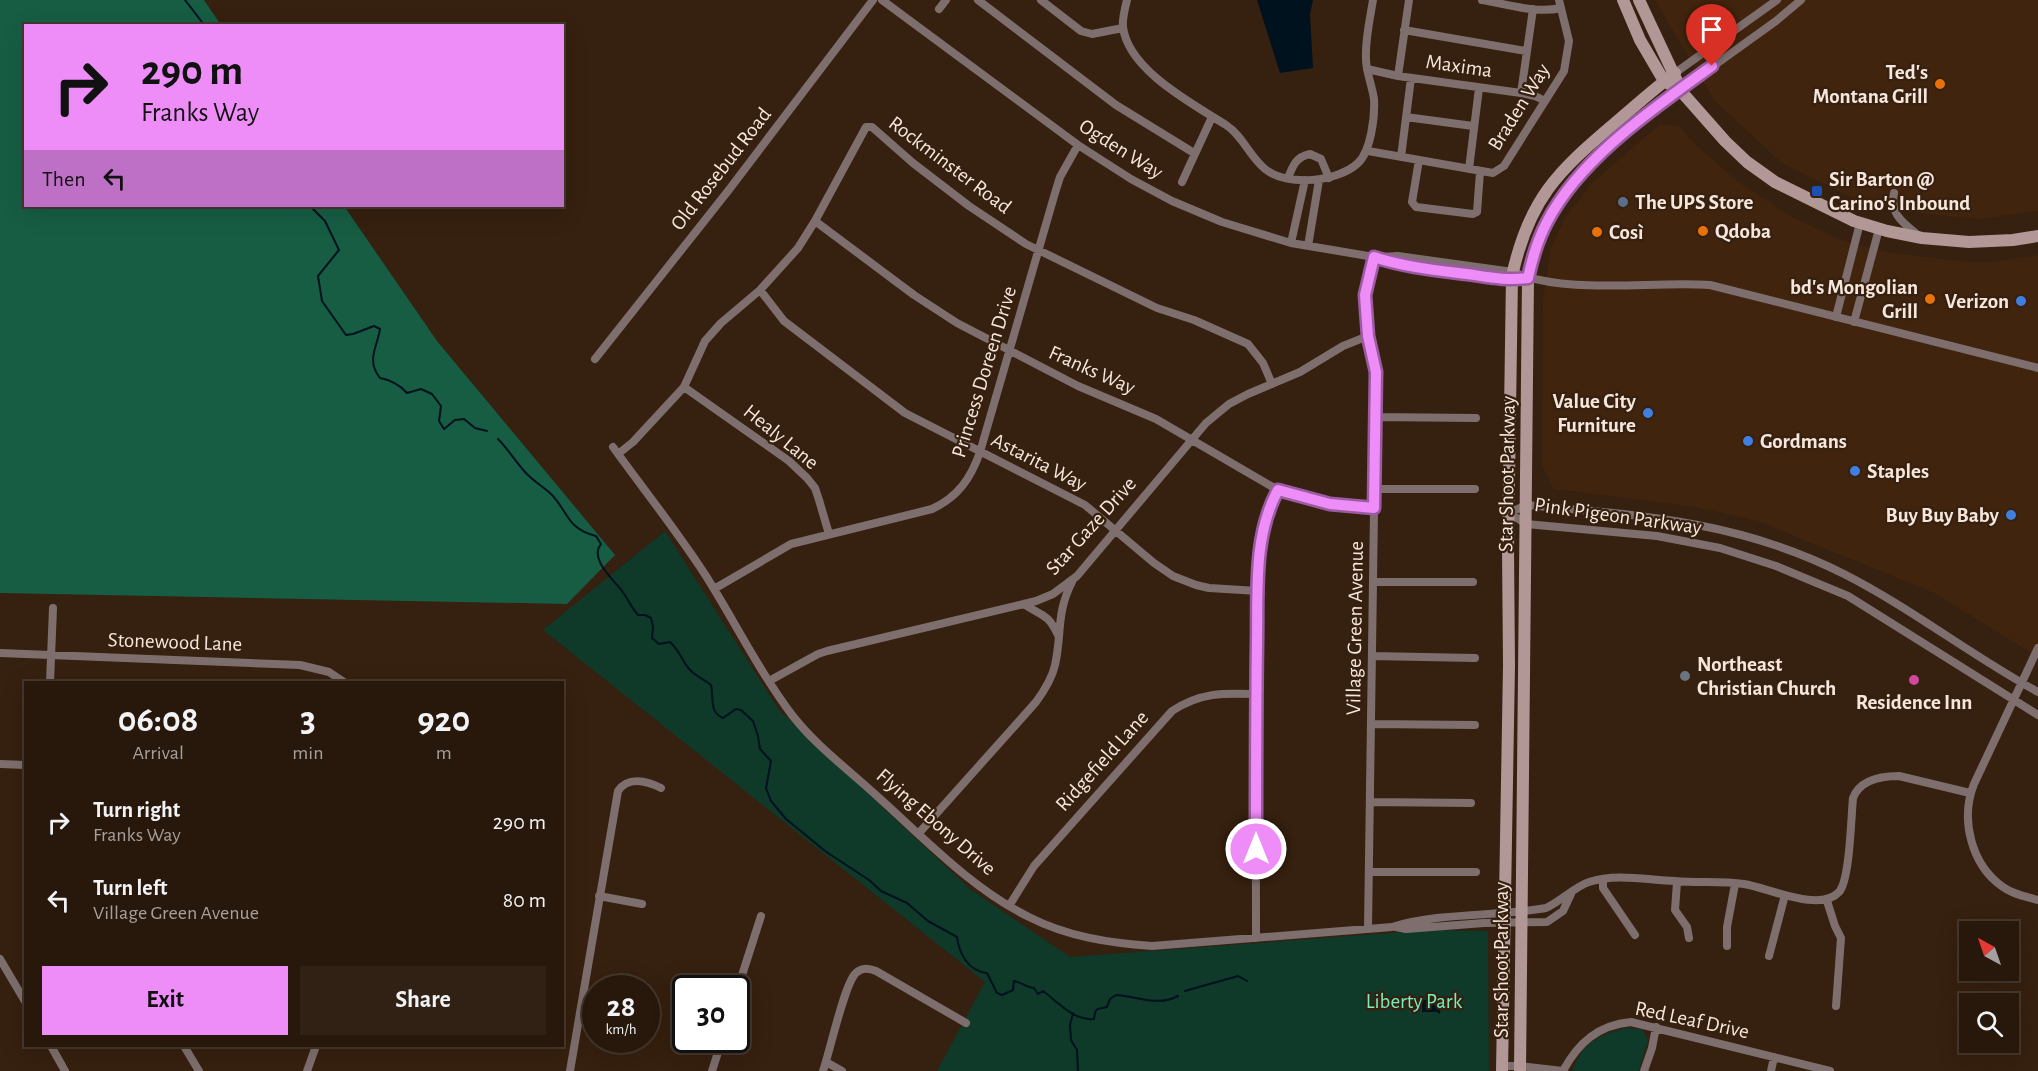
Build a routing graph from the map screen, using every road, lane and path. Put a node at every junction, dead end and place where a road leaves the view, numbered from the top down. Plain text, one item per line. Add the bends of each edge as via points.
1 (873, 0) edge
2 (882, 0) edge
3 (946, 0) edge
4 (978, 0) edge
5 (1058, 0) edge
6 (1127, 0) edge
7 (1373, 0) edge
8 (1408, 0) edge
9 (1482, 0) edge
10 (1623, 0) edge
11 (1639, 0) edge
12 (1777, 0) edge
13 (1802, 0) edge
14 (1043, 1) edge
15 (1499, 1) edge
16 (1560, 4) edge
17 (939, 9) dead end
18 (1052, 9) junction
19 (1533, 9) junction
20 (1123, 28) junction
21 (1404, 30) junction
22 (1526, 51) junction
23 (1367, 69) junction
24 (1675, 73) junction
25 (1398, 76) junction
26 (1411, 78) junction
27 (1664, 81) junction
28 (1479, 88) junction
29 (1680, 90) junction
30 (1521, 93) junction
31 (1545, 101) junction
32 (1212, 117) junction
33 (1406, 117) junction
34 (1473, 126) junction
35 (1078, 145) junction
36 (1368, 151) junction
37 (1194, 153) junction
38 (1401, 157) junction
39 (1419, 160) junction
40 (1468, 169) junction
41 (1480, 172) junction
42 (1288, 178) junction
43 (1329, 178) junction
44 (1305, 180) junction
45 (1319, 180) junction
46 (1182, 182) dead end
47 (1894, 193) dead end
48 (815, 221) junction
49 (1860, 223) junction
50 (1879, 229) junction
51 (2038, 236) edge
52 (1922, 238) junction
53 (1291, 243) junction
54 (1308, 246) junction
55 (1039, 250) junction
56 (1374, 257) junction
57 (1513, 276) junction
58 (1528, 278) junction
59 (760, 290) junction
60 (1836, 317) junction
61 (1854, 322) junction
62 (1368, 336) junction
63 (1009, 351) junction
64 (595, 359) dead end
65 (2038, 368) edge
66 (1272, 384) junction
67 (684, 387) junction
68 (1375, 417) junction
69 (1476, 418) dead end
70 (1190, 440) junction
71 (615, 451) joint
72 (980, 452) junction
73 (1374, 489) junction
74 (1475, 489) dead end
75 (1278, 490) junction
76 (1526, 505) junction
77 (1374, 508) junction
78 (1509, 513) junction
79 (1526, 524) junction
80 (1115, 530) junction
81 (829, 534) junction
82 (1074, 579) junction
83 (1373, 582) junction
84 (1473, 582) dead end
85 (714, 589) junction
86 (1258, 591) junction
87 (1024, 604) junction
88 (53, 608) dead end
89 (1058, 636) junction
90 (2038, 648) edge
91 (0, 653) edge
92 (51, 655) junction
93 (1372, 656) junction
94 (1475, 658) dead end
95 (50, 681) edge
96 (342, 681) edge
97 (769, 681) junction
98 (2022, 683) junction
99 (2038, 692) edge
100 (1256, 694) junction
101 (2014, 700) junction
102 (2038, 715) edge
103 (1371, 724) junction
104 (1475, 725) dead end
105 (0, 764) edge
106 (24, 765) edge
107 (661, 788) dead end
108 (1970, 793) junction
109 (1370, 802) junction
110 (1471, 803) dead end
111 (919, 833) junction
112 (1369, 872) junction
113 (1476, 872) dead end
114 (1602, 879) junction
115 (1677, 882) junction
116 (1735, 884) junction
117 (1571, 894) junction
118 (1785, 895) junction
119 (599, 896) junction
120 (2038, 900) edge
121 (1827, 901) junction
122 (642, 904) dead end
123 (1009, 906) junction
124 (761, 916) dead end
125 (1520, 917) junction
126 (1504, 918) junction
127 (1368, 928) junction
128 (1635, 935) dead end
129 (1256, 938) junction
130 (1689, 938) dead end
131 (1727, 946) dead end
132 (1769, 956) dead end
133 (0, 959) edge
134 (742, 975) edge
135 (24, 1000) edge
136 (1836, 1006) dead end
137 (580, 1011) joint
138 (966, 1023) dead end
139 (1656, 1027) junction
140 (52, 1047) edge
141 (185, 1047) edge
142 (316, 1047) edge
143 (718, 1053) edge
144 (1774, 1057) junction
145 (826, 1062) junction
146 (1502, 1068) edge
147 (1520, 1068) edge
148 (65, 1071) edge
149 (199, 1071) edge
150 (307, 1071) edge
151 (570, 1071) edge
152 (712, 1071) edge
153 (823, 1071) edge
154 (842, 1071) edge
155 (1563, 1071) edge
156 (1644, 1071) edge
157 (1772, 1071) edge
158 (1830, 1071) edge

1 - 64 street, Old Rosebud Road
2 - 35 street, Ogden Way
3 - 17 street
4 - 37 street via 1116,105
5 - 18 street
6 - 20 street
7 - 23 street
8 - 21 street
9 - 15 street
10 - 27 street
11 - 24 street
12 - 24 street, Star Shoot Parkway
13 - 29 street, Star Shoot Parkway
14 - 18 street
15 - 19 street
16 - 19 street via 1551,10
16 - 31 street, Braden Way via 1569,41 1564,70
18 - 20 street via 1080,31 1092,34
19 - 22 street
20 - 32 street via 1135,54 1157,79
21 - 22 street
21 - 25 street
22 - 30 street
23 - 25 street, Maxima
23 - 36 street via 1374,101
24 - 27 street, Star Shoot Parkway
24 - 29 street
25 - 26 street, Maxima
26 - 28 street, Maxima
26 - 33 street
27 - 29 street
27 - 57 street, Star Shoot Parkway via 1575,156 1554,179 1530,219
28 - 30 street, Maxima
28 - 34 street
29 - 49 street via 1747,162 1775,182
29 - 58 street, Star Shoot Parkway via 1607,148 1579,176 1545,224
30 - 31 street, Maxima
31 - 41 street, Braden Way via 1504,166 1493,173
32 - 37 street
32 - 42 street via 1239,135 1264,168
33 - 34 street
33 - 38 street
34 - 40 street
35 - 53 street, Ogden Way via 1172,201 1222,222
35 - 55 street, Princess Doreen Drive via 1060,177
36 - 38 street, Braden Way
36 - 43 street via 1353,169
37 - 46 street
38 - 39 street, Braden Way
39 - 40 street, Braden Way
39 - 41 street via 1412,202 1416,207 1477,212
40 - 41 street, Braden Way
42 - 43 street via 1294,164 1310,154 1321,159
42 - 44 street
43 - 45 street
44 - 45 street
44 - 53 street
45 - 54 street
47 - 52 street via 1895,213
48 - 55 street, Rockminster Road via 866,127 969,206
48 - 59 street, Rockminster Road via 798,248
48 - 63 street, Franks Way via 914,295
49 - 50 street
49 - 60 street
50 - 52 street
50 - 61 street
51 - 52 street via 1969,242
53 - 54 street, Ogden Way
54 - 56 street, Ogden Way
55 - 63 street, Princess Doreen Drive
55 - 66 street, Rockminster Road via 1156,308 1248,344 1263,363
56 - 57 street, Ogden Way via 1398,256
56 - 62 street, Village Green Avenue via 1365,295
57 - 58 street, Ogden Way
57 - 78 street, Star Shoot Parkway
58 - 60 street, Ogden Way via 1562,284 1710,285
58 - 76 street, Star Shoot Parkway
59 - 67 street, Rockminster Road via 705,341
59 - 72 street, Astarita Way via 784,321 905,413
60 - 61 street, Ogden Way
61 - 65 street, Ogden Way
62 - 66 street, Star Gaze Drive
62 - 68 street, Village Green Avenue via 1376,372
63 - 70 street, Franks Way via 1156,419
63 - 72 street, Princess Doreen Drive
66 - 70 street, Star Gaze Drive via 1229,404
67 - 71 street, Rockminster Road via 633,442
67 - 81 street, Healy Lane via 807,478 815,488
68 - 69 street
68 - 73 street, Village Green Avenue
70 - 75 street, Franks Way
70 - 80 street, Star Gaze Drive
71 - 85 street, Flying Ebony Drive via 677,532
72 - 80 street, Astarita Way via 1085,505
72 - 81 street, Princess Doreen Drive via 962,488 941,505
73 - 74 street
73 - 77 street, Village Green Avenue
75 - 77 street, Franks Way via 1330,504
75 - 86 street via 1263,527
76 - 78 street, Pink Pigeon Parkway
76 - 79 street, Star Shoot Parkway
76 - 98 street, Pink Pigeon Parkway via 1685,521 1784,548 1878,593
77 - 83 street, Village Green Avenue
78 - 79 street, Pink Pigeon Parkway
78 - 126 street, Star Shoot Parkway
79 - 101 street, Pink Pigeon Parkway via 1657,536 1731,551 1776,566 1848,596
79 - 125 street, Star Shoot Parkway
80 - 82 street, Star Gaze Drive
80 - 86 street, Astarita Way via 1154,564 1185,581 1209,588
81 - 85 street, Princess Doreen Drive via 791,544
82 - 87 street, Star Gaze Drive via 1053,594
82 - 89 street via 1060,610
83 - 84 street
83 - 93 street, Village Green Avenue
85 - 97 street, Flying Ebony Drive
86 - 100 street
87 - 89 street via 1047,618
87 - 97 street, Star Gaze Drive via 818,654
88 - 92 street
89 - 111 street via 1055,666 1046,688
90 - 98 street
91 - 92 street, Stonewood Lane
92 - 95 street
92 - 96 street, Stonewood Lane via 300,665 328,672
93 - 94 street
93 - 103 street, Village Green Avenue
97 - 111 street, Flying Ebony Drive via 800,725
98 - 99 street, Pink Pigeon Parkway
98 - 101 street
100 - 123 street, Ridgefield Lane via 1203,695 1172,711 1034,866
100 - 129 street
101 - 102 street, Pink Pigeon Parkway
101 - 108 street
103 - 104 street
103 - 109 street, Village Green Avenue
105 - 106 street
107 - 119 street via 638,781 621,786 618,791
108 - 120 street via 1969,833 1980,862 2002,886
108 - 121 street via 1899,776 1874,779 1856,790 1846,876 1841,890
109 - 110 street
109 - 112 street, Village Green Avenue
111 - 123 street, Flying Ebony Drive
112 - 113 street
112 - 127 street, Village Green Avenue
114 - 115 street, Flying Ebony Drive
114 - 117 street, Flying Ebony Drive via 1588,882
114 - 128 street
115 - 116 street, Flying Ebony Drive
115 - 130 street via 1674,905
116 - 118 street, Flying Ebony Drive
116 - 131 street
117 - 125 street, Flying Ebony Drive
117 - 125 street, Flying Ebony Drive via 1554,919 1547,922
118 - 121 street, Flying Ebony Drive
118 - 132 street
119 - 122 street
119 - 137 street
121 - 136 street via 1841,938
123 - 129 street, Flying Ebony Drive via 1055,928 1122,944 1152,946
124 - 134 street
125 - 126 street, Flying Ebony Drive
125 - 147 street, Star Shoot Parkway
126 - 127 street, Flying Ebony Drive via 1446,917
126 - 146 street, Star Shoot Parkway
127 - 129 street, Flying Ebony Drive
133 - 135 street
137 - 151 street
138 - 145 street via 866,968 850,982
139 - 144 street, Red Leaf Drive
139 - 155 street, Red Leaf Drive via 1630,1022 1610,1025 1579,1047
139 - 156 street
140 - 148 street
141 - 149 street
142 - 150 street
143 - 152 street
144 - 157 street
144 - 158 street, Red Leaf Drive
145 - 153 street
145 - 154 street
146 - 147 street
147 - 155 street

